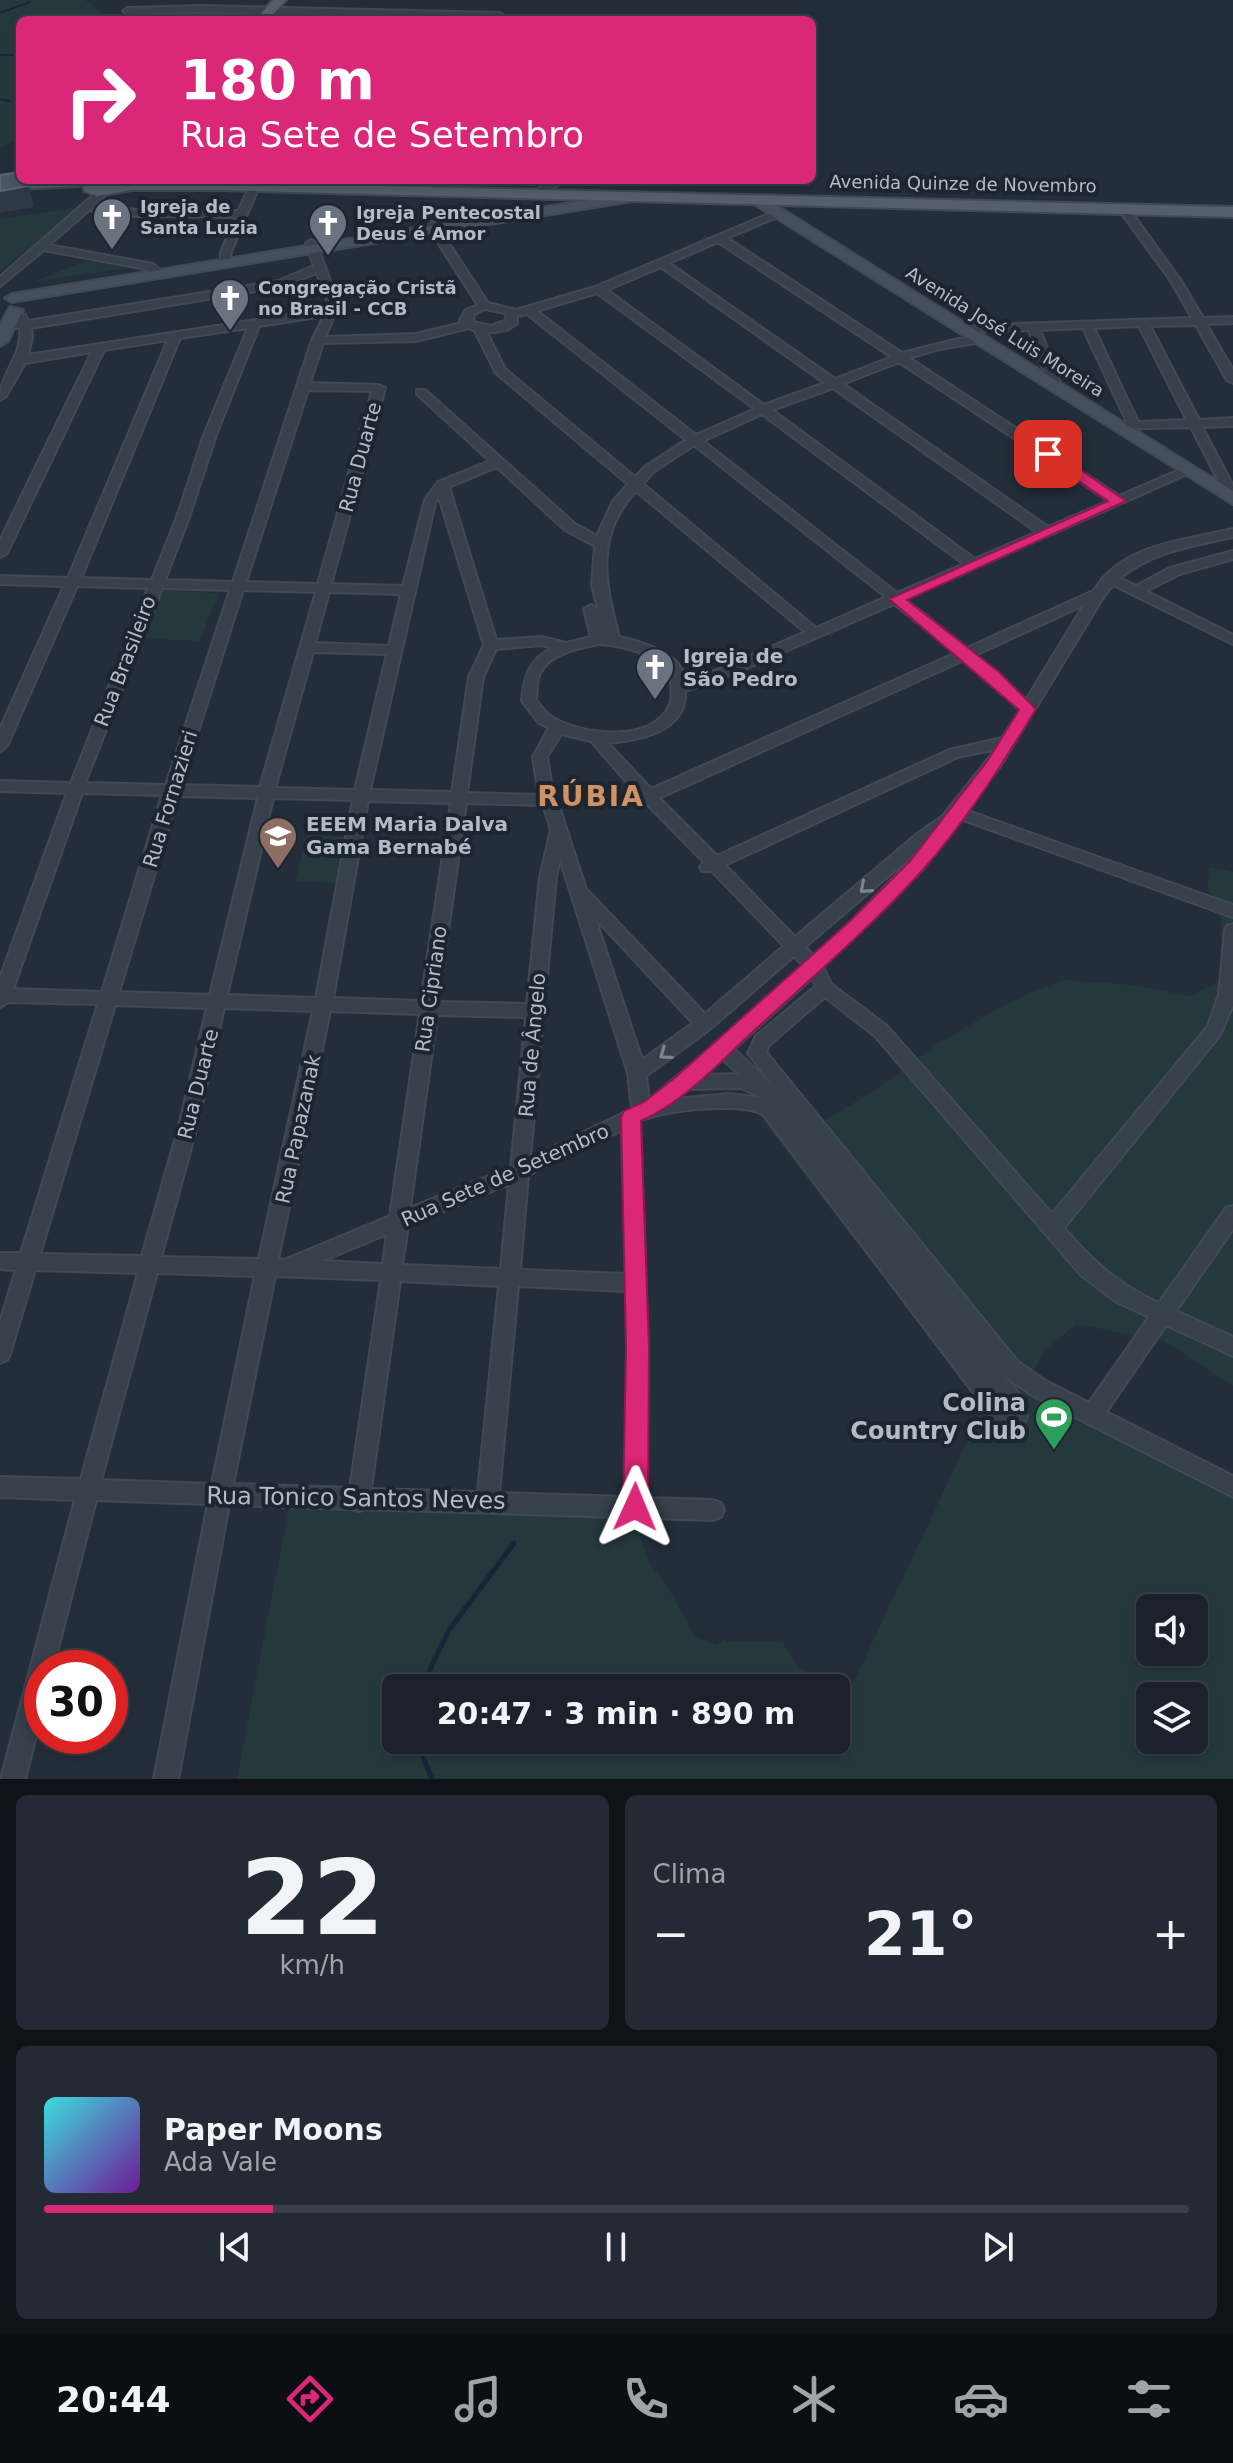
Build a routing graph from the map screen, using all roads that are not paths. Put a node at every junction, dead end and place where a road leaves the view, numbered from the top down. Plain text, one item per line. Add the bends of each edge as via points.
1 (127, 8) edge
2 (271, 9) edge
3 (202, 10) edge
4 (378, 16) edge
5 (144, 184) edge
6 (189, 184) edge
7 (554, 184) edge
8 (8, 185) edge
9 (438, 185) edge
10 (254, 186) junction
11 (105, 187) edge
12 (535, 193) junction
13 (603, 195) junction
14 (639, 196) junction
15 (756, 199) junction
16 (1123, 208) junction
17 (1233, 212) edge
18 (778, 213) junction
19 (243, 214) junction
20 (432, 227) junction
21 (719, 238) junction
22 (312, 246) junction
23 (44, 247) junction
24 (226, 260) junction
25 (661, 262) junction
26 (320, 268) junction
27 (157, 271) junction
28 (599, 289) junction
29 (5, 299) edge
30 (484, 306) junction
31 (529, 310) junction
32 (333, 311) junction
33 (514, 314) junction
34 (1233, 320) edge
35 (1200, 321) junction
36 (255, 323) junction
37 (1143, 323) junction
38 (1087, 324) junction
39 (26, 325) junction
40 (474, 326) junction
41 (957, 326) junction
42 (1033, 326) junction
43 (176, 335) junction
44 (318, 340) junction
45 (978, 340) junction
46 (0, 341) edge
47 (100, 347) junction
48 (900, 355) junction
49 (20, 360) junction
50 (1233, 380) edge
51 (831, 381) junction
52 (305, 386) junction
53 (1056, 388) junction
54 (421, 392) dead end
55 (0, 396) edge
56 (761, 407) junction
57 (1233, 422) edge
58 (1196, 424) junction
59 (1134, 425) junction
60 (1117, 426) junction
61 (690, 436) junction
62 (498, 462) junction
63 (1188, 471) junction
64 (631, 481) junction
65 (442, 485) junction
66 (1233, 498) edge
67 (1118, 501) junction
68 (1046, 532) junction
69 (1233, 533) edge
70 (1217, 537) junction
71 (596, 541) junction
72 (0, 553) edge
73 (1233, 553) edge
74 (973, 564) junction
75 (1110, 578) junction
76 (0, 580) edge
77 (73, 581) junction
78 (156, 583) junction
79 (238, 585) junction
80 (323, 588) junction
81 (408, 590) junction
82 (1136, 591) junction
83 (1098, 594) junction
84 (897, 599) junction
85 (814, 633) junction
86 (606, 640) junction
87 (1233, 640) edge
88 (491, 645) junction
89 (306, 647) junction
90 (566, 647) junction
91 (393, 650) junction
92 (964, 652) junction
93 (682, 687) junction
94 (1028, 709) junction
95 (557, 728) junction
96 (574, 735) junction
97 (597, 739) junction
98 (1008, 742) junction
99 (0, 746) edge
100 (0, 786) edge
101 (76, 788) junction
102 (172, 789) junction
103 (267, 791) junction
104 (362, 794) junction
105 (460, 797) junction
106 (644, 799) junction
107 (548, 800) junction
108 (952, 817) junction
109 (559, 829) junction
110 (711, 866) junction
111 (579, 891) junction
112 (1233, 911) edge
113 (1233, 930) edge
114 (791, 950) junction
115 (816, 977) junction
116 (1, 997) edge
117 (110, 999) junction
118 (217, 1002) junction
119 (323, 1004) junction
120 (427, 1009) junction
121 (535, 1011) junction
122 (704, 1024) junction
123 (725, 1051) junction
124 (637, 1073) junction
125 (709, 1081) junction
126 (685, 1082) junction
127 (766, 1089) junction
128 (707, 1104) junction
129 (641, 1112) junction
130 (520, 1171) junction
131 (1233, 1214) edge
132 (396, 1224) junction
133 (1052, 1228) junction
134 (0, 1261) edge
135 (28, 1262) junction
136 (149, 1265) junction
137 (277, 1269) junction
138 (390, 1272) junction
139 (511, 1278) junction
140 (635, 1283) junction
141 (1164, 1314) junction
142 (1233, 1347) edge
143 (0, 1354) edge
144 (1092, 1415) junction
145 (0, 1487) edge
146 (1233, 1487) edge
147 (89, 1490) junction
148 (220, 1495) junction
149 (488, 1500) junction
150 (359, 1501) junction
151 (635, 1507) junction
152 (713, 1510) dead end
153 (13, 1779) edge
154 (166, 1779) edge

1 - 3 street
2 - 3 street
2 - 4 street
5 - 11 main road
6 - 10 main road, Avenida Quinze de Novembro
7 - 12 street
8 - 11 main road
9 - 10 main road, Avenida Quinze de Novembro
9 - 12 main road, Avenida Quinze de Novembro
10 - 19 street
11 - 19 street via 136,213
11 - 23 street
12 - 13 main road, Avenida Quinze de Novembro
13 - 14 main road, Avenida Quinze de Novembro
13 - 20 street
14 - 15 main road, Avenida Quinze de Novembro
14 - 20 street
15 - 16 main road, Avenida Quinze de Novembro
15 - 18 street, Avenida José Luis Moreira
16 - 17 main road, Avenida Quinze de Novembro
16 - 35 street
18 - 21 street
18 - 41 street, Avenida José Luis Moreira
19 - 24 street
20 - 22 street
20 - 30 street
21 - 25 street
21 - 48 street
22 - 24 street
22 - 26 street
23 - 27 street
23 - 29 street
24 - 27 street
25 - 28 street
25 - 51 street
26 - 32 street
26 - 39 street via 280,284
27 - 29 street
28 - 31 street
28 - 56 street
29 - 39 street
29 - 46 street
30 - 33 street
30 - 40 street via 470,312 466,320
31 - 33 street
31 - 61 street
32 - 36 street
32 - 44 street, Rua Fornazieri
33 - 40 street via 504,328
34 - 35 street
35 - 37 street
35 - 50 street
36 - 43 street
36 - 78 street, Rua Brasileiro
37 - 38 street
37 - 58 street
38 - 42 street
38 - 59 street
39 - 49 street
40 - 44 street via 398,338
40 - 64 street via 500,371
41 - 42 street
41 - 45 street, Avenida José Luis Moreira
41 - 48 street
42 - 53 street
43 - 47 street
43 - 77 street
44 - 52 street, Rua Fornazieri
45 - 48 street
45 - 53 street, Avenida José Luis Moreira
47 - 49 street
47 - 72 street
48 - 51 street
48 - 67 street
49 - 55 street
51 - 56 street
51 - 68 street
52 - 79 street, Rua Fornazieri
52 - 80 street, Rua Duarte via 379,388
53 - 60 street, Avenida José Luis Moreira
54 - 62 street
56 - 61 street
56 - 74 street
57 - 58 street
58 - 59 street
58 - 66 street
59 - 60 street
60 - 63 street, Avenida José Luis Moreira
61 - 64 street
61 - 84 street
62 - 65 street
62 - 71 street via 570,527
63 - 66 street, Avenida José Luis Moreira
63 - 67 street
64 - 71 street
64 - 85 street
65 - 81 street, Rua Papazanak via 429,503
65 - 88 street
67 - 68 street
68 - 74 street
69 - 70 street, Rua Sete de Setembro
70 - 73 street
70 - 75 street, Rua Sete de Setembro via 1141,556
71 - 86 street via 596,588
73 - 82 street via 1175,571
74 - 84 street
75 - 82 street
75 - 83 street, Rua Sete de Setembro
76 - 77 street
77 - 78 street
77 - 99 street
78 - 79 street
78 - 101 street, Rua Brasileiro
79 - 80 street
79 - 102 street, Rua Fornazieri
80 - 81 street
80 - 89 street, Rua Duarte
81 - 91 street, Rua Papazanak
82 - 87 street
83 - 92 street
83 - 94 street, Rua Sete de Setembro
84 - 85 street
84 - 92 street
85 - 93 street
86 - 90 street
86 - 93 street via 633,644 667,660
88 - 90 street via 542,641
88 - 105 street, Rua Cipriano via 476,677
89 - 91 street
89 - 103 street, Rua Duarte
90 - 95 street via 542,662 529,680 532,707
91 - 104 street, Rua Papazanak
92 - 94 street
92 - 106 street
93 - 97 street via 673,713 660,725 620,739
94 - 98 street, Rua Sete de Setembro
95 - 96 street
95 - 107 street via 540,757
96 - 97 street
96 - 106 street
97 - 106 street
98 - 108 street, Rua Sete de Setembro
98 - 110 street via 954,753
100 - 101 street
101 - 102 street
101 - 116 street, Rua Brasileiro
102 - 103 street
102 - 117 street, Rua Fornazieri
103 - 104 street
103 - 118 street, Rua Duarte
104 - 105 street
104 - 119 street, Rua Papazanak
105 - 107 street
105 - 120 street, Rua Cipriano
106 - 110 street
107 - 109 street
108 - 112 street
108 -> 114 street, Rua Sete de Setembro
108 - 115 street, Rua Sete de Setembro via 916,866
109 - 111 street
109 - 121 street, Rua de Ângelo via 548,877
110 - 114 street
111 - 122 street
111 - 124 street
113 - 133 street via 1225,1010 1214,1030
114 - 115 street
114 - 122 street, Rua Sete de Setembro
115 - 123 street, Rua Sete de Setembro
115 - 133 street via 881,1031
115 - 144 street via 757,1053 1011,1368
116 - 117 street
117 - 118 street
117 - 135 street, Rua Fornazieri
118 - 119 street
118 - 136 street, Rua Duarte
119 - 120 street
119 - 137 street, Rua Papazanak
120 - 121 street
120 - 132 street, Rua Cipriano
121 - 130 street, Rua de Ângelo
122 -> 124 street, Rua Sete de Setembro
123 - 125 street
123 - 126 street, Rua Sete de Setembro
123 - 127 street
124 - 129 street
125 - 126 street
125 - 127 street via 743,1081
125 - 128 street
126 - 129 street, Rua Sete de Setembro
127 - 128 street via 783,1103 1013,1402 1018,1414 1014,1419 1004,1417 769,1109 755,1103
128 - 129 street
129 - 130 street, Rua Sete de Setembro
129 - 140 street
130 - 132 street, Rua Sete de Setembro
130 - 139 street, Rua de Ângelo
131 - 141 street
132 - 137 street, Rua Sete de Setembro
132 - 138 street, Rua Cipriano
133 - 141 street via 1088,1269 1122,1295
134 - 135 street
135 - 136 street
135 - 143 street, Rua Fornazieri
136 - 137 street
136 - 147 street, Rua Duarte
137 - 138 street
137 - 148 street, Rua Papazanak
138 - 139 street
138 - 150 street, Rua Cipriano
139 - 140 street
139 - 149 street, Rua de Ângelo
140 - 151 street
141 - 142 street
141 - 144 street
144 - 146 street
145 - 147 street, Rua Tonico Santos Neves
147 - 148 street, Rua Tonico Santos Neves
147 - 153 street, Rua Duarte
148 - 150 street, Rua Tonico Santos Neves
148 - 154 street, Rua Papazanak
149 - 150 street, Rua Tonico Santos Neves
149 - 151 street, Rua Tonico Santos Neves
151 - 152 street, Rua Tonico Santos Neves

